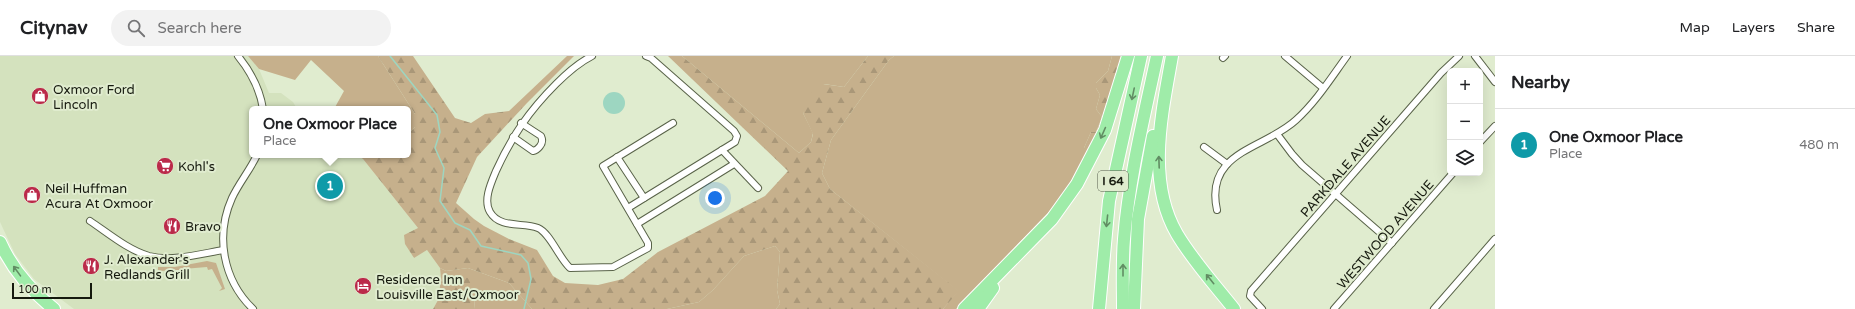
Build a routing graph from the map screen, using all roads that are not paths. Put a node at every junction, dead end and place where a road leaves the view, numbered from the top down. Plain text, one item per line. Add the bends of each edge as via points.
1 (238, 56) edge
2 (592, 56) edge
3 (646, 56) edge
4 (1128, 56) edge
5 (1141, 56) edge
6 (1157, 56) edge
7 (1170, 56) edge
8 (1285, 56) edge
9 (1347, 56) edge
10 (1459, 56) edge
11 (1475, 56) edge
12 (1495, 82) edge
13 (1323, 88) junction
14 (262, 106) edge
15 (522, 123) junction
16 (673, 124) dead end
17 (1495, 126) edge
18 (1277, 134) junction
19 (513, 138) junction
20 (1482, 140) edge
21 (1204, 147) dead end
22 (722, 150) junction
23 (617, 157) junction
24 (255, 158) edge
25 (734, 164) junction
26 (1227, 164) junction
27 (1450, 176) edge
28 (758, 188) dead end
29 (1335, 194) junction
30 (644, 198) junction
31 (628, 208) junction
32 (1217, 210) dead end
33 (90, 221) dead end
34 (637, 224) junction
35 (1495, 239) edge
36 (0, 242) edge
37 (1392, 243) junction
38 (223, 250) junction
39 (1021, 250) junction
40 (54, 309) edge
41 (253, 309) edge
42 (964, 309) edge
43 (978, 309) edge
44 (1099, 309) edge
45 (1123, 309) edge
46 (1134, 309) edge
47 (1234, 309) edge
48 (1262, 309) edge
49 (1334, 309) edge
50 (1434, 309) edge

1 - 14 street via 253,78
2 - 15 street via 572,68 540,100
3 - 22 street via 734,131 737,136 735,142
4 -> 39 highway via 1105,130 1086,170 1052,219
5 -> 44 highway, I 64 via 1109,201
45 -> 6 highway, I 64 via 1126,217 1142,122
7 - 46 highway via 1141,198
47 -> 7 highway via 1190,254 1177,233 1168,210 1161,181 1159,139
8 - 13 street
9 - 13 street
10 - 29 street, PARKDALE AVENUE via 1441,73
11 - 12 street
13 - 18 street via 1305,111
15 - 19 street
15 - 19 street via 541,136 542,144 533,151
16 - 23 street
17 - 20 street
18 - 26 street via 1239,153
18 - 29 street via 1292,154
19 - 34 street via 494,178 488,200 490,212 499,221 538,228 544,232 565,263 570,268 578,269 613,267 648,248 648,243
21 - 26 street
22 - 25 street
22 - 30 street
23 - 30 street
23 - 31 street via 603,166
24 - 38 street via 230,203 224,224
25 - 28 street
25 - 34 street
26 - 32 street via 1218,183
27 - 37 street, WESTWOOD AVENUE
29 - 37 street
29 - 48 street, PARKDALE AVENUE via 1250,293
30 - 31 street
31 - 34 street
33 - 38 street via 148,256 176,257
35 - 50 street
40 -> 36 highway via 23,279
37 - 49 street, WESTWOOD AVENUE
38 - 41 street via 232,280
39 - 42 highway
39 - 43 highway

